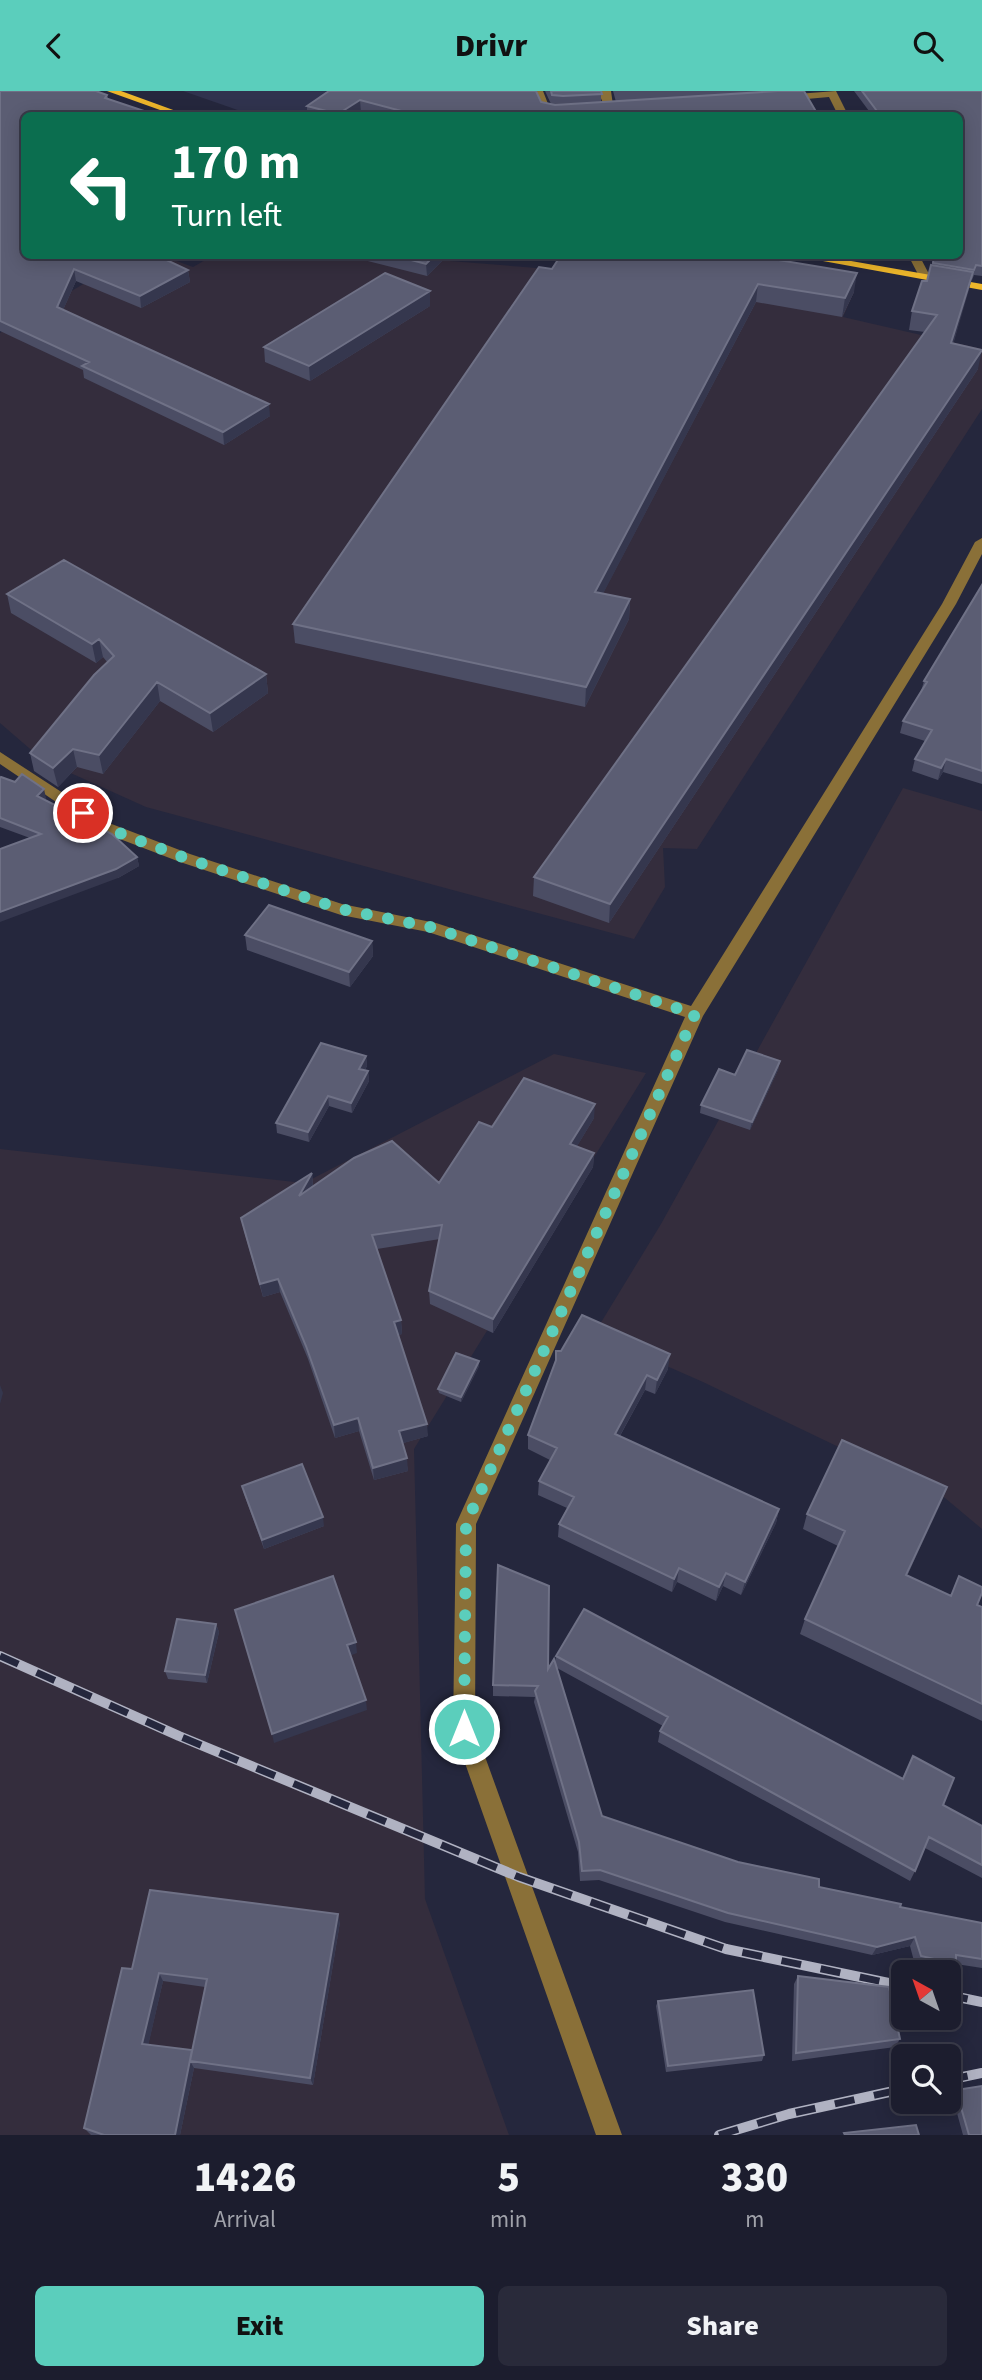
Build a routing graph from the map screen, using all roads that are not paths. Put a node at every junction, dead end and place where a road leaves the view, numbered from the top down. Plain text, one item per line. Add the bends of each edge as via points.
1 (112, 91) edge
2 (538, 91) edge
3 (606, 91) edge
4 (832, 92) edge
5 (777, 98) edge
6 (625, 109) edge
7 (611, 110) junction
8 (599, 111) edge
9 (173, 112) edge
10 (552, 112) edge
11 (842, 112) edge
12 (818, 259) edge
13 (915, 259) edge
14 (924, 277) junction
15 (982, 287) edge
16 (982, 542) edge
17 (0, 757) edge
18 (695, 1014) junction
19 (609, 2135) edge

1 - 9 main road
2 - 10 street via 546,111
3 - 7 street
4 - 5 street
4 - 11 street
6 - 7 street
7 - 8 street
12 - 14 main road
13 - 14 street
14 - 15 main road
16 - 18 street via 949,604
17 - 18 street via 104,827 185,858 341,909 430,927
18 - 19 street via 466,1524 464,1729

